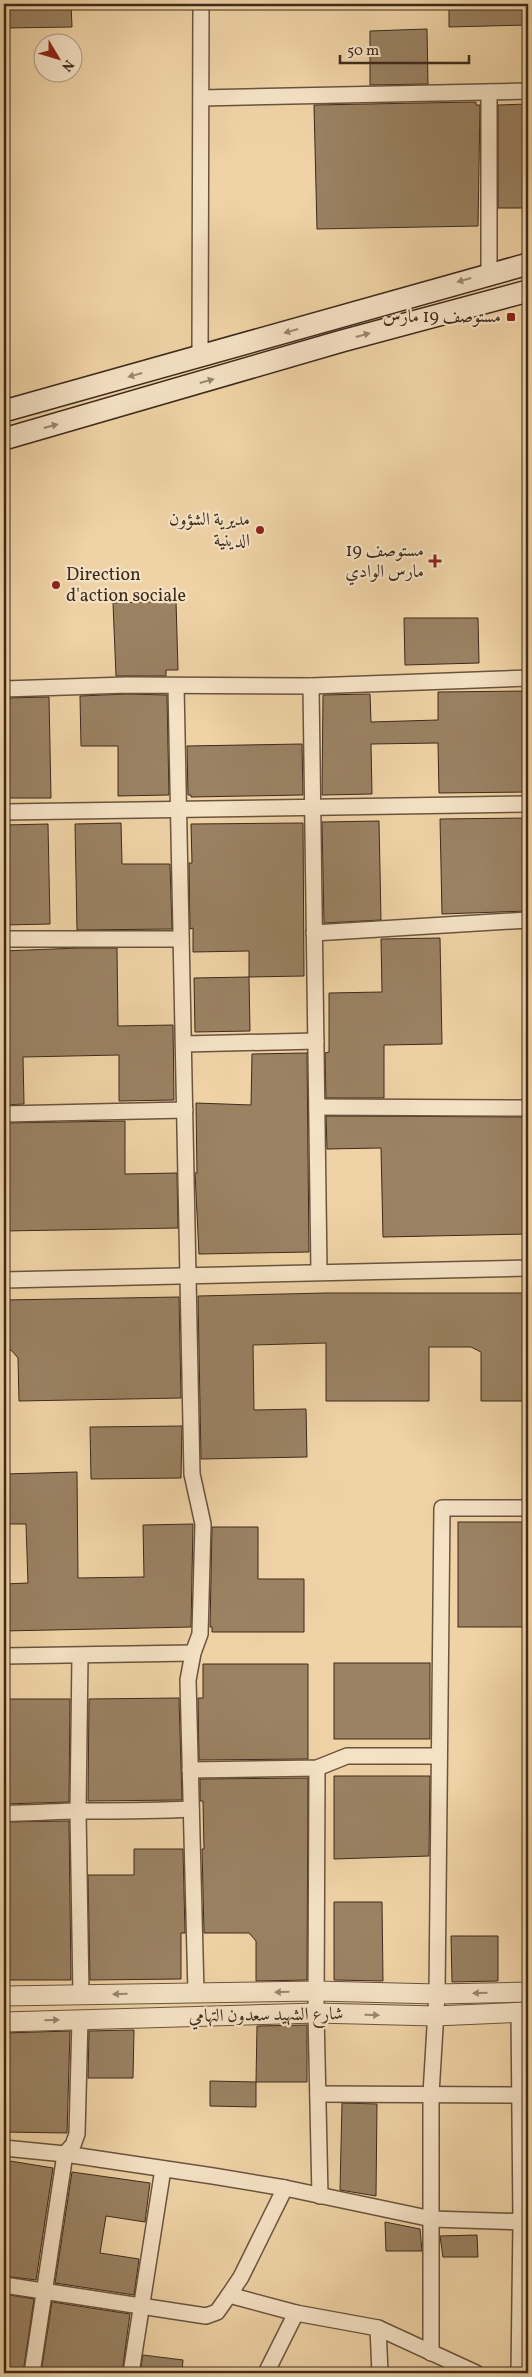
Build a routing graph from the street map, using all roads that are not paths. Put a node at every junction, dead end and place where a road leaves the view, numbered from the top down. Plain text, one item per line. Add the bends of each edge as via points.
1 (201, 4) edge
2 (528, 91) edge
3 (489, 92) junction
4 (201, 98) junction
5 (528, 264) edge
6 (489, 273) junction
7 (528, 292) edge
8 (200, 356) junction
9 (4, 410) edge
10 (4, 439) edge
11 (528, 678) edge
12 (176, 686) junction
13 (311, 686) junction
14 (4, 689) edge
15 (528, 804) edge
16 (312, 808) junction
17 (179, 810) junction
18 (4, 812) edge
19 (528, 920) edge
20 (314, 933) junction
21 (4, 939) edge
22 (181, 939) junction
23 (316, 1041) junction
24 (184, 1044) junction
25 (317, 1107) junction
26 (528, 1108) edge
27 (185, 1110) junction
28 (4, 1114) edge
29 (528, 1268) edge
30 (319, 1271) junction
31 (188, 1275) junction
32 (4, 1280) edge
33 (528, 1508) edge
34 (194, 1653) junction
35 (4, 1656) edge
36 (80, 1656) junction
37 (439, 1756) junction
38 (317, 1768) junction
39 (190, 1770) junction
40 (191, 1809) junction
41 (78, 1811) junction
42 (4, 1813) edge
43 (316, 1992) junction
44 (528, 1992) edge
45 (196, 1993) junction
46 (437, 1994) junction
47 (81, 1995) junction
48 (4, 1996) edge
49 (523, 2012) edge
50 (316, 2013) junction
51 (435, 2016) junction
52 (80, 2019) junction
53 (4, 2022) edge
54 (318, 2094) junction
55 (431, 2094) junction
56 (523, 2095) edge
57 (4, 2148) edge
58 (65, 2154) junction
59 (163, 2169) junction
60 (285, 2188) junction
61 (320, 2196) junction
62 (432, 2219) junction
63 (525, 2222) edge
64 (4, 2285) edge
65 (44, 2291) junction
66 (229, 2295) junction
67 (142, 2306) junction
68 (296, 2313) junction
69 (378, 2328) junction
70 (431, 2353) junction
71 (32, 2373) edge
72 (131, 2373) edge
73 (266, 2373) edge
74 (380, 2373) edge
75 (476, 2373) edge
76 (519, 2373) edge

1 - 4 street
2 - 3 street
3 - 4 street
3 - 6 street
4 - 8 street
5 - 6 main road
6 -> 8 main road
10 -> 7 main road via 342,341
8 -> 9 main road
11 - 13 street
12 - 13 street
12 - 14 street
12 - 17 street
13 - 16 street
15 - 16 street
16 - 17 street
16 - 20 street
17 - 18 street
17 - 22 street
19 - 20 street
20 - 23 street
21 - 22 street
22 - 24 street
23 - 24 street
23 - 25 street
24 - 27 street
25 - 26 street
25 - 30 street
27 - 28 street
27 - 31 street
29 - 30 street
30 - 31 street
31 - 32 street
31 - 34 street via 192,1474 203,1524 200,1634
33 - 37 street via 442,1508
34 - 36 street
34 - 39 street via 188,1680
35 - 36 street
36 - 41 street
37 - 38 street via 347,1756
37 - 46 street
38 - 39 street
38 - 43 street
39 - 40 street
40 - 41 street
40 - 45 street
41 - 42 street
41 - 47 street
43 -> 45 street, شارع الشهيد سعدون التهامي
43 - 46 street, شارع الشهيد سعدون التهامي
43 - 50 street
44 -> 46 street, شارع الشهيد سعدون التهامي
45 -> 47 street, شارع الشهيد سعدون التهامي
46 - 51 street
47 - 48 street, شارع الشهيد سعدون التهامي
49 - 51 street, شارع الشهيد سعدون التهامي
49 - 56 street
50 -> 51 street, شارع الشهيد سعدون التهامي
50 - 52 street, شارع الشهيد سعدون التهامي
50 - 54 street
51 - 55 street
53 -> 52 street, شارع الشهيد سعدون التهامي
52 - 58 street via 77,2134
54 - 55 street
54 - 61 street
55 - 56 street
55 - 62 street
56 - 63 street
57 - 58 street
58 - 59 street
58 - 65 street
59 - 60 street
59 - 67 street
60 - 61 street
60 - 66 street
61 - 62 street
62 - 63 street
62 - 70 street
63 - 76 street
64 - 65 street
65 - 67 street
65 - 71 street
66 - 67 street via 217,2312 206,2316
66 - 68 street
67 - 72 street
68 - 69 street
68 - 73 street
69 - 70 street
69 - 74 street
70 - 75 street

